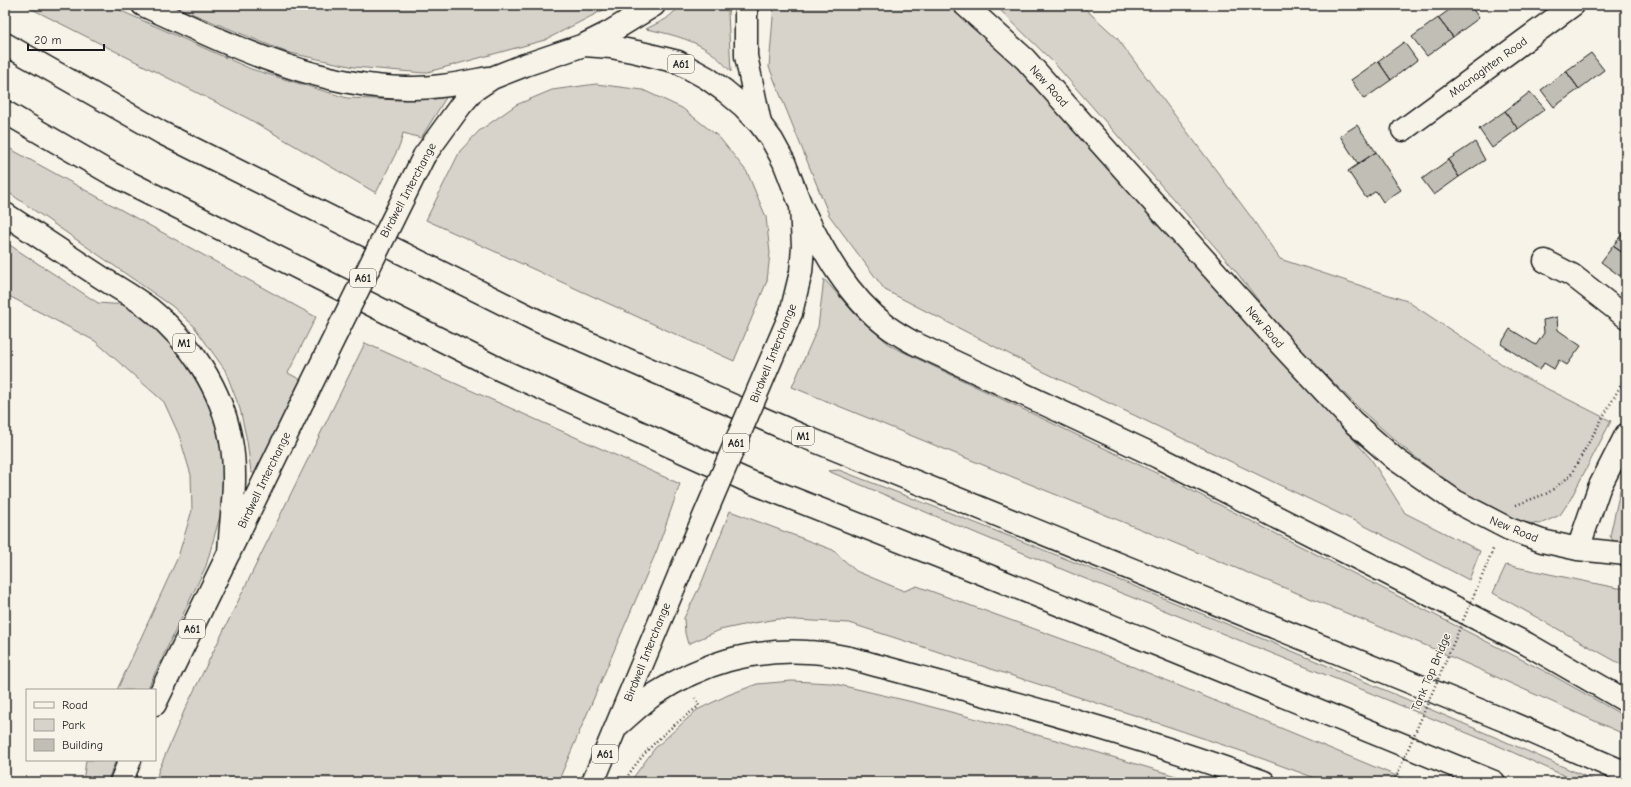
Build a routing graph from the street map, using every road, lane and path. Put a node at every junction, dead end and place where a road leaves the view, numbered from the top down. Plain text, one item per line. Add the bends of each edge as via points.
1 (143, 5) edge
2 (654, 5) edge
3 (746, 5) edge
4 (965, 5) edge
5 (1573, 5) edge
6 (5, 44) edge
7 (584, 45) junction
8 (492, 78) junction
9 (5, 112) edge
10 (760, 124) junction
11 (1403, 130) dead end
12 (801, 206) junction
13 (5, 214) edge
14 (1545, 261) dead end
15 (1626, 317) edge
16 (1626, 376) edge
17 (1626, 435) edge
18 (1489, 519) junction
19 (1578, 549) junction
20 (229, 553) junction
21 (1626, 554) edge
22 (1485, 569) dead end
23 (684, 678) junction
24 (1626, 701) edge
25 (156, 702) edge
26 (617, 726) junction
27 (130, 761) edge
28 (1626, 773) edge
29 (121, 782) edge
30 (593, 782) edge
31 (624, 782) edge
32 (1264, 782) edge
33 (1394, 782) edge
34 (1494, 782) edge

1 - 8 main road via 239,49 284,65 361,84 426,88
2 - 7 main road, A61
3 - 10 main road, A61 via 746,56
4 - 18 main road, New Road via 1025,59 1353,422 1395,459 1424,480 1455,501
5 - 11 main road, Macnaghten Road
6 - 28 main road, M1 via 162,133 536,320 805,436 1504,720
7 - 8 main road, Birdwell Interchange / A61
7 - 10 main road, Birdwell Interchange / A61 via 611,47 678,62 725,91
8 - 20 main road, Birdwell Interchange / A61, bridge via 474,90 424,156
9 - 34 main road via 112,174 501,370 748,480
10 - 12 main road, Birdwell Interchange / A61 via 784,162
12 - 24 main road via 820,245 851,290 888,327 914,343 1158,457 1527,644
12 - 26 main road, Birdwell Interchange / A61, bridge via 801,272 791,314
13 - 20 main road, M1 via 149,309 171,329 199,362 211,382 232,441 234,487
14 - 15 main road via 1572,275
16 - 18 path via 1570,476 1548,493 1502,510
17 - 19 main road via 1599,488
18 - 19 main road, New Road via 1542,541
19 - 21 main road, New Road
20 - 25 main road, Birdwell Interchange / A61
22 - 33 path, Tank Top Bridge, bridge
23 - 26 main road via 654,695
23 - 31 path via 699,706 667,729 635,763
23 - 32 main road via 727,659 746,655 808,652 850,658 1105,729
26 - 30 main road, Birdwell Interchange / A61
27 - 29 main road

